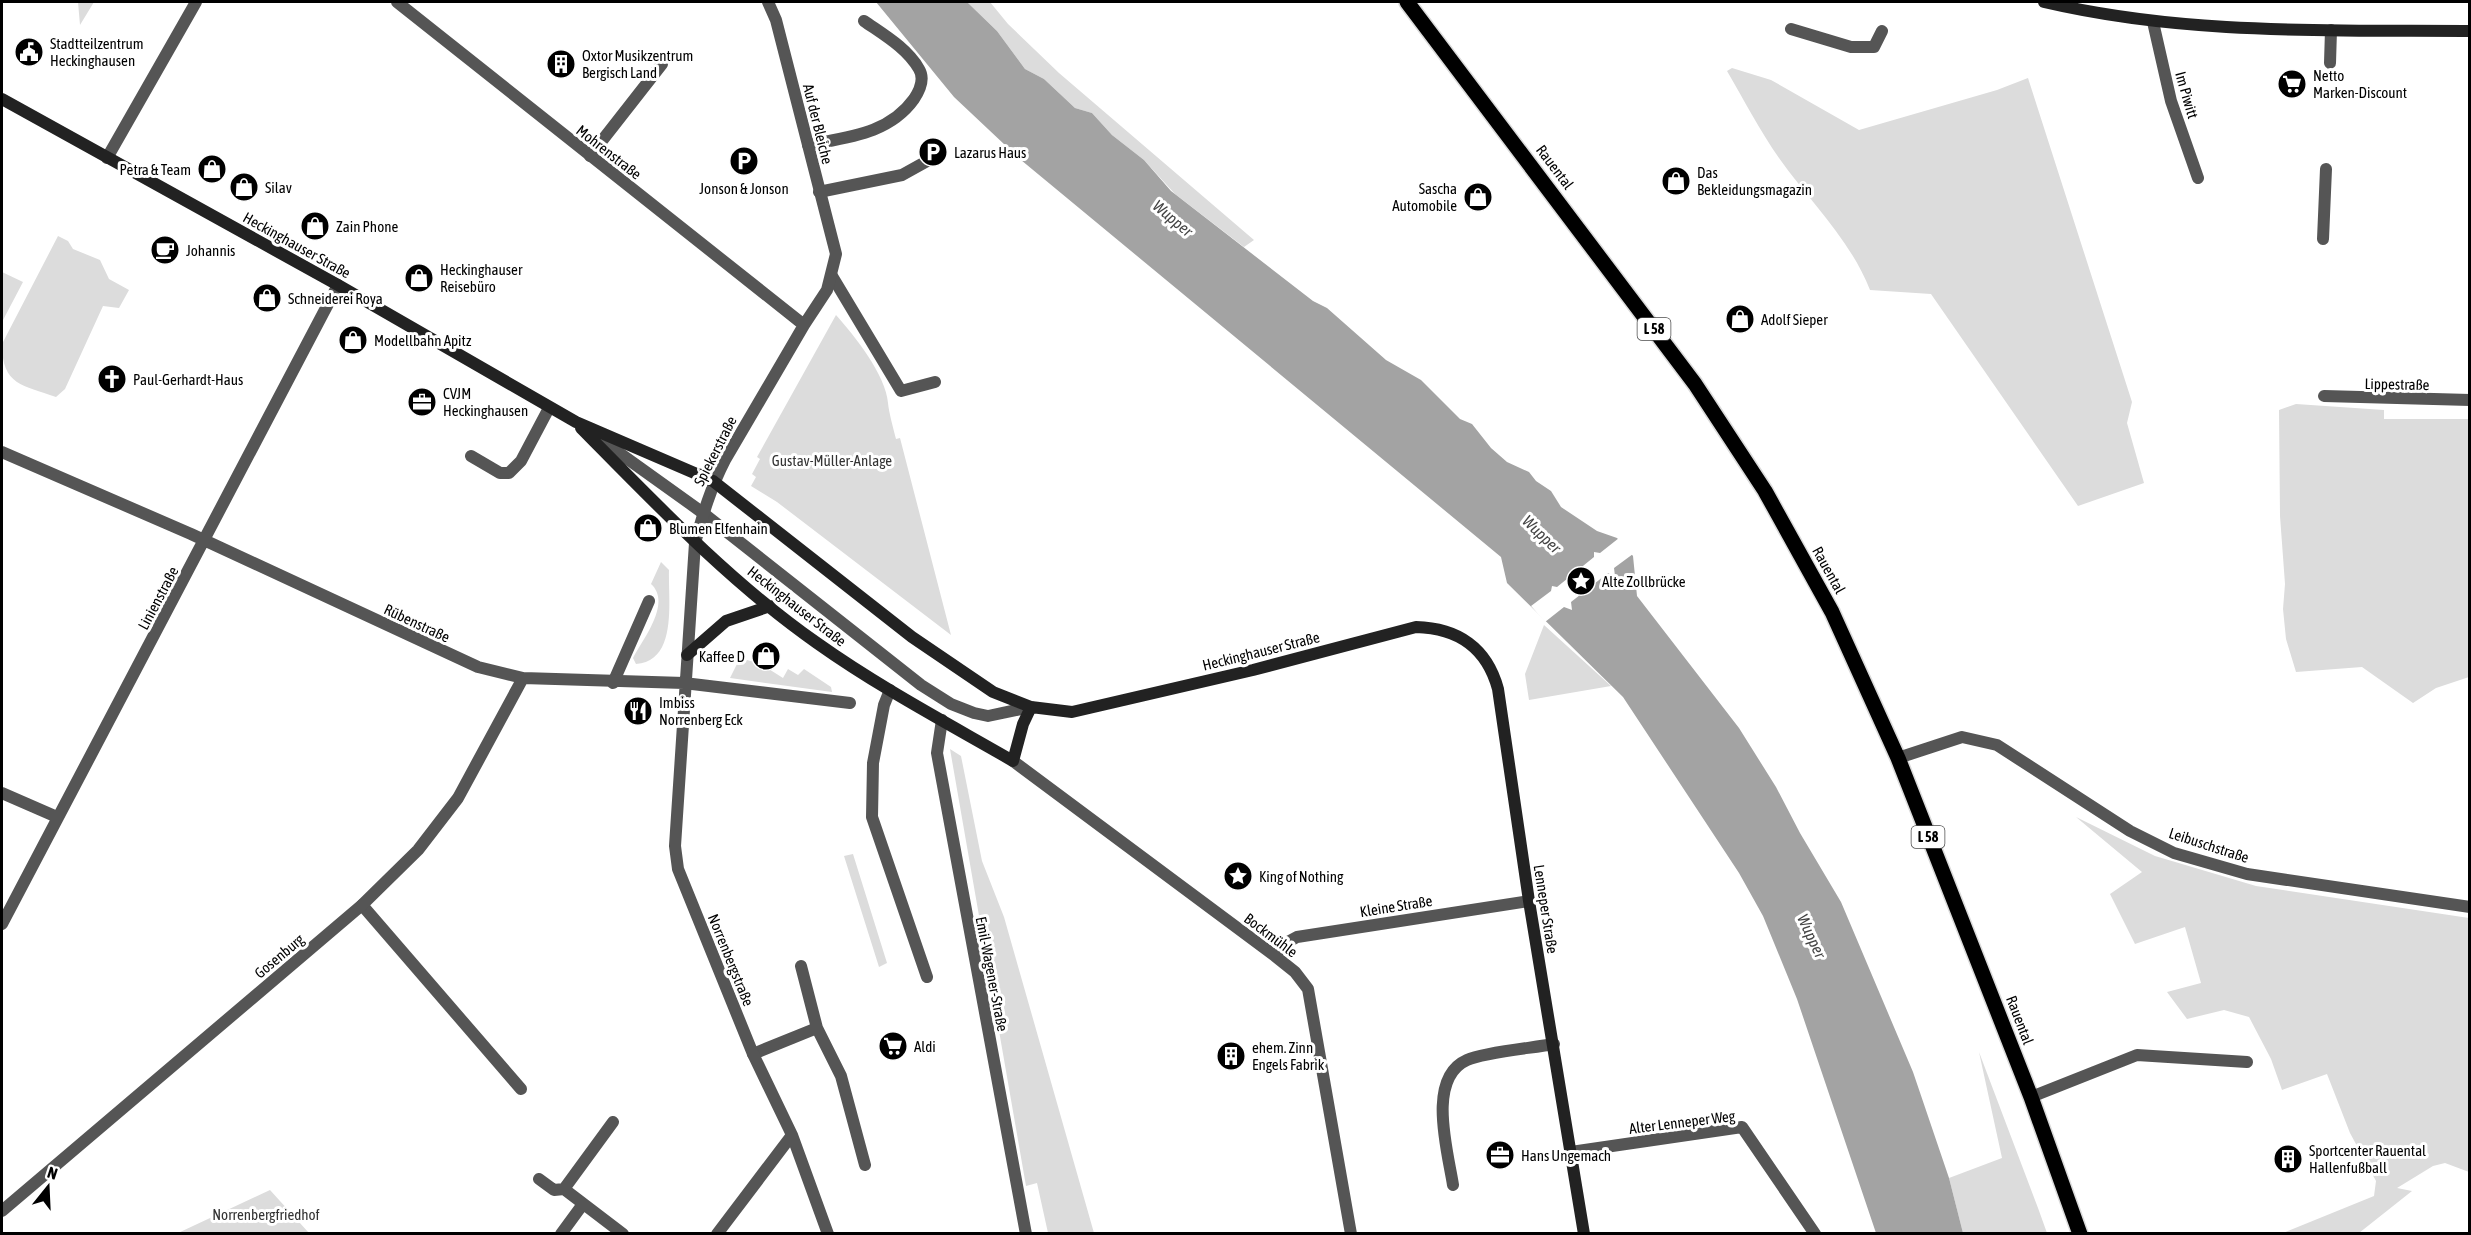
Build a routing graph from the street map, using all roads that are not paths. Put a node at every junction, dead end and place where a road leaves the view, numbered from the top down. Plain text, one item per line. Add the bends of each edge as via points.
1 (196, 2) edge
2 (397, 2) edge
3 (768, 2) edge
4 (1407, 2) edge
5 (2044, 2) edge
6 (864, 21) dead end
7 (2153, 22) junction
8 (1791, 29) dead end
9 (2331, 30) junction
10 (1882, 31) dead end
11 (2469, 31) edge
12 (2330, 63) dead end
13 (662, 64) dead end
14 (2, 99) edge
15 (808, 146) junction
16 (938, 155) dead end
17 (590, 156) junction
18 (107, 158) junction
19 (2326, 169) dead end
20 (2198, 177) dead end
21 (819, 192) junction
22 (2323, 240) dead end
23 (836, 254) joint
24 (832, 276) junction
25 (338, 285) junction
26 (804, 325) junction
27 (935, 382) dead end
28 (2324, 396) dead end
29 (2469, 400) edge
30 (549, 408) junction
31 (576, 422) junction
32 (2, 452) edge
33 (471, 456) dead end
34 (713, 481) junction
35 (703, 513) junction
36 (205, 541) junction
37 (695, 543) junction
38 (649, 601) dead end
39 (770, 606) junction
40 (1427, 627) joint
41 (687, 655) junction
42 (523, 678) junction
43 (613, 683) junction
44 (684, 683) junction
45 (890, 690) junction
46 (850, 703) dead end
47 (1031, 707) junction
48 (942, 720) junction
49 (1898, 759) junction
50 (1012, 762) junction
51 (2, 793) edge
52 (57, 817) junction
53 (1529, 901) junction
54 (362, 905) junction
55 (2469, 907) edge
56 (2, 924) edge
57 (1275, 956) junction
58 (801, 966) dead end
59 (927, 977) dead end
60 (817, 1028) junction
61 (1554, 1044) junction
62 (753, 1054) junction
63 (2247, 1062) dead end
64 (521, 1089) dead end
65 (2031, 1097) junction
66 (613, 1122) dead end
67 (792, 1135) junction
68 (1571, 1152) junction
69 (865, 1165) dead end
70 (539, 1179) dead end
71 (1453, 1185) dead end
72 (564, 1189) junction
73 (583, 1204) junction
74 (2, 1211) edge
75 (561, 1233) edge
76 (623, 1233) edge
77 (717, 1233) edge
78 (828, 1233) edge
79 (1026, 1233) edge
80 (1351, 1233) edge
81 (1584, 1233) edge
82 (1815, 1233) edge
83 (2080, 1233) edge

1 - 18 street
2 - 17 street, Mohrenstraße
3 - 15 street, Auf der Bleiche
4 - 49 main road, Rauental / L 58 via 1727,430 1832,612
5 - 7 main road
6 - 15 street via 900,46 920,70 918,93 902,115 867,133
7 - 9 main road via 2249,30
7 - 20 street, Im Piwitt via 2171,101
8 - 10 street via 1851,47 1874,47
9 - 11 main road
9 - 12 street
13 - 17 street
14 - 18 main road, Heckinghauser Straße
15 - 21 street, Auf der Bleiche
16 - 21 street via 902,175
17 - 26 street, Mohrenstraße
18 - 25 main road, Heckinghauser Straße
19 - 22 street
21 - 23 street, Auf der Bleiche
23 - 24 street, Spiekerstraße
24 - 26 street, Spiekerstraße
24 - 27 street via 901,391
25 - 30 main road, Heckinghauser Straße
25 - 36 street, Linienstraße
26 - 34 street, Spiekerstraße
28 - 29 street, Lippestraße
30 - 31 main road, Heckinghauser Straße
30 - 33 street via 521,461 508,473
31 - 34 main road, Heckinghauser Straße
31 - 35 street
31 - 37 main road, Heckinghauser Straße
32 - 36 street, Rübenstraße
34 - 35 street, Spiekerstraße
34 - 47 main road, Heckinghauser Straße via 912,638 993,692
35 - 37 street, Spiekerstraße
35 - 47 street via 921,685 951,704 988,716
36 - 42 street, Rübenstraße via 478,667
36 - 52 street, Linienstraße
37 - 39 main road, Heckinghauser Straße
37 - 41 street, Spiekerstraße
38 - 43 street
39 - 41 main road via 726,621
39 - 45 main road, Heckinghauser Straße via 817,644
40 - 47 main road, Heckinghauser Straße via 1072,712
40 - 53 main road, Lenneper Straße via 1449,631 1470,642 1495,676
41 - 44 street, Spiekerstraße
42 - 43 street, Rübenstraße
42 - 54 street, Gosenburg via 458,798 418,850
43 - 44 street, Rübenstraße
44 - 46 street, Rübenstraße
44 - 62 street, Norrenbergstraße via 675,846 678,869
45 - 48 main road, Heckinghauser Straße
45 - 59 street via 873,763 872,818
47 - 50 main road
48 - 50 main road, Heckinghauser Straße
48 - 79 street, Emil-Wagener-Straße via 937,753
49 - 55 street, Leibuschstraße via 1962,738 1975,739 1997,745 2130,831 2174,853 2247,874
49 - 65 main road, Rauental / L 58
50 - 57 street, Bockmühle
51 - 52 street
52 - 56 street, Linienstraße
53 - 57 street, Kleine Straße via 1297,937 1284,944
53 - 61 main road, Lenneper Straße
54 - 64 street
54 - 74 street, Gosenburg
57 - 80 street, Bockmühle via 1308,989
58 - 60 street
60 - 62 street
60 - 69 street via 841,1076
61 - 68 main road, Lenneper Straße
61 - 71 street via 1467,1060 1455,1069 1445,1087 1441,1109
62 - 67 street, Norrenbergstraße
63 - 65 street via 2137,1055
65 - 83 main road, Rauental / L 58
66 - 72 street
67 - 77 street
67 - 78 street, Norrenbergstraße
68 - 81 main road, Lenneper Straße
68 - 82 street, Alter Lenneper Weg via 1742,1127
70 - 72 street via 554,1190
72 - 73 street
73 - 75 street
73 - 76 street

